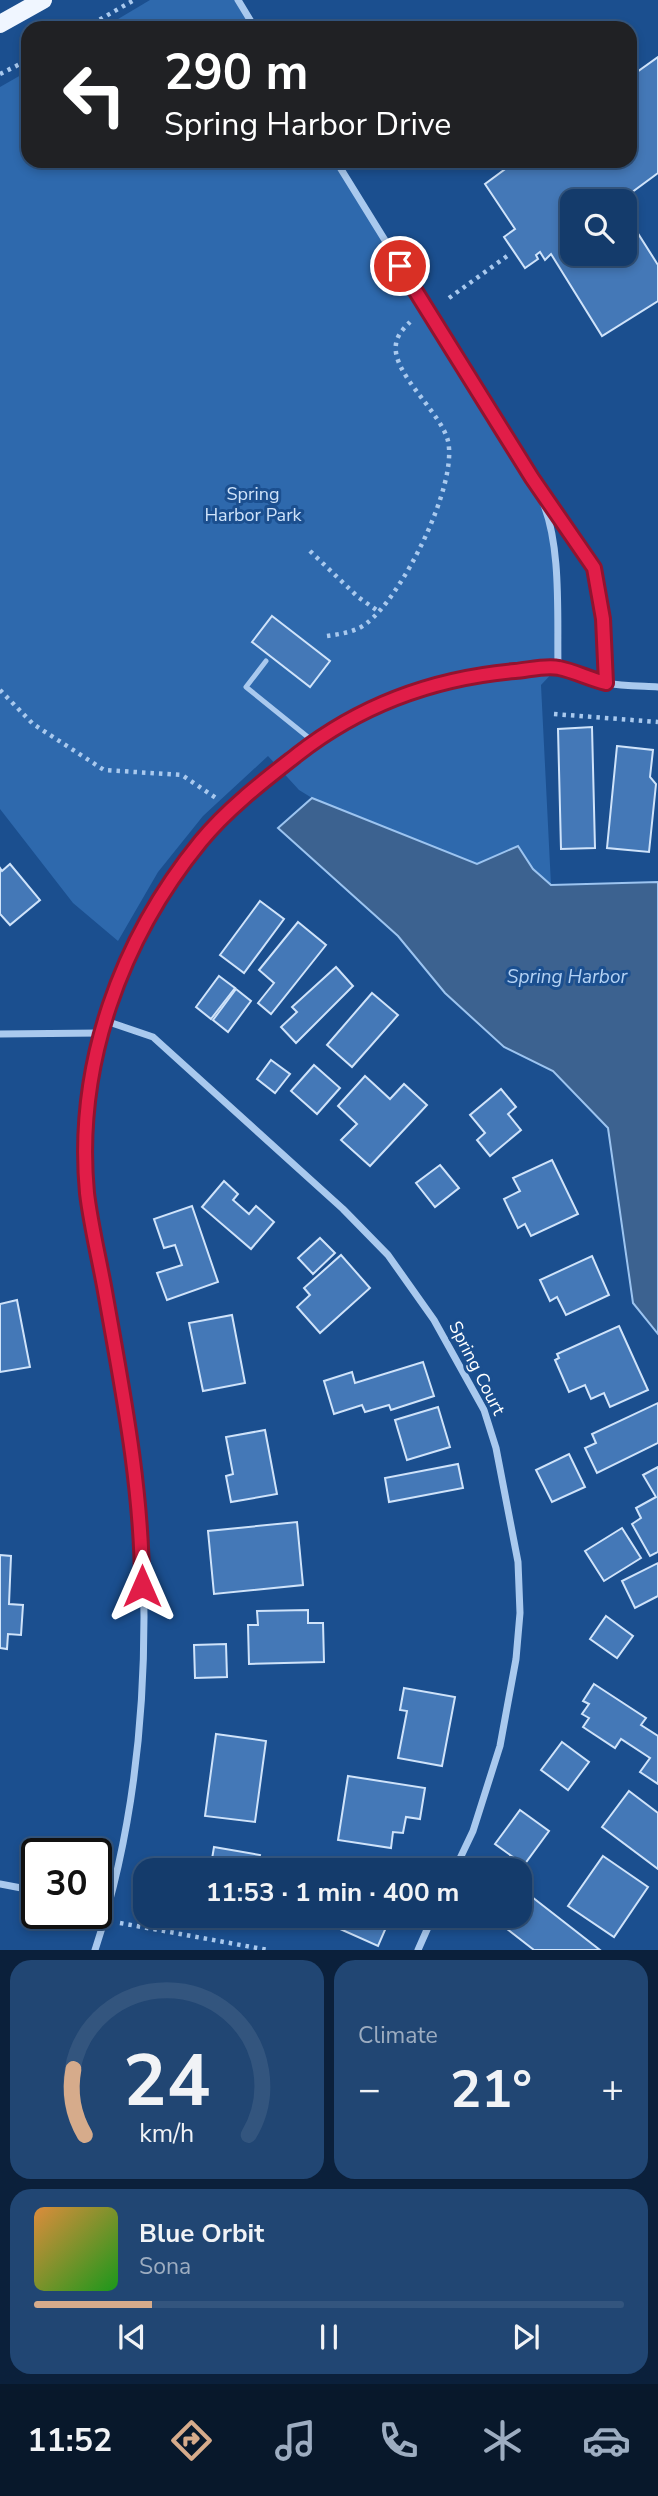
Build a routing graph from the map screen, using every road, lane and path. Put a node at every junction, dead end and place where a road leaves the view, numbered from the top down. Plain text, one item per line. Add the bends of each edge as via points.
1 (43, 0) edge
2 (134, 0) edge
3 (238, 0) edge
4 (97, 21) edge
5 (251, 21) edge
6 (0, 24) edge
7 (21, 64) edge
8 (0, 74) edge
9 (340, 168) edge
10 (510, 254) dead end
11 (449, 298) dead end
12 (410, 322) dead end
13 (532, 478) junction
14 (310, 551) dead end
15 (378, 611) junction
16 (327, 636) dead end
17 (266, 662) dead end
18 (558, 667) junction
19 (606, 683) junction
20 (658, 687) edge
21 (0, 690) edge
22 (554, 714) dead end
23 (658, 722) edge
24 (314, 742) junction
25 (232, 809) junction
26 (103, 1020) junction
27 (100, 1033) junction
28 (0, 1034) edge
29 (460, 1858) edge
30 (0, 1884) edge
31 (112, 1888) edge
32 (21, 1889) edge
33 (112, 1921) edge
34 (428, 1928) edge
35 (102, 1929) edge
36 (95, 1950) edge
37 (268, 1950) edge
38 (418, 1950) edge

1 - 6 main road
2 - 4 path
3 - 5 street
7 - 8 path
9 - 13 street
10 - 11 path
12 - 15 path via 398,335 396,356 448,442 446,471 437,508 408,572
13 - 18 street via 546,509 557,580
13 - 19 street via 594,568 603,619
14 - 15 path
15 - 16 path via 367,624
17 - 24 lane via 246,687
18 - 19 street
18 - 24 street via 479,674 428,687 364,710
19 - 20 street
21 - 25 path via 33,724 104,770 182,775
22 - 23 path
24 - 25 street
25 - 26 street via 171,881 137,941
26 - 27 street
26 - 29 street, Spring Court via 153,1037 352,1218 388,1255 435,1320 484,1410 518,1562 520,1613 500,1746
27 - 28 street
27 - 31 street via 85,1130 88,1194 129,1428 142,1540 139,1724 124,1839
30 - 32 street
33 - 37 path
34 - 38 street
35 - 36 street

